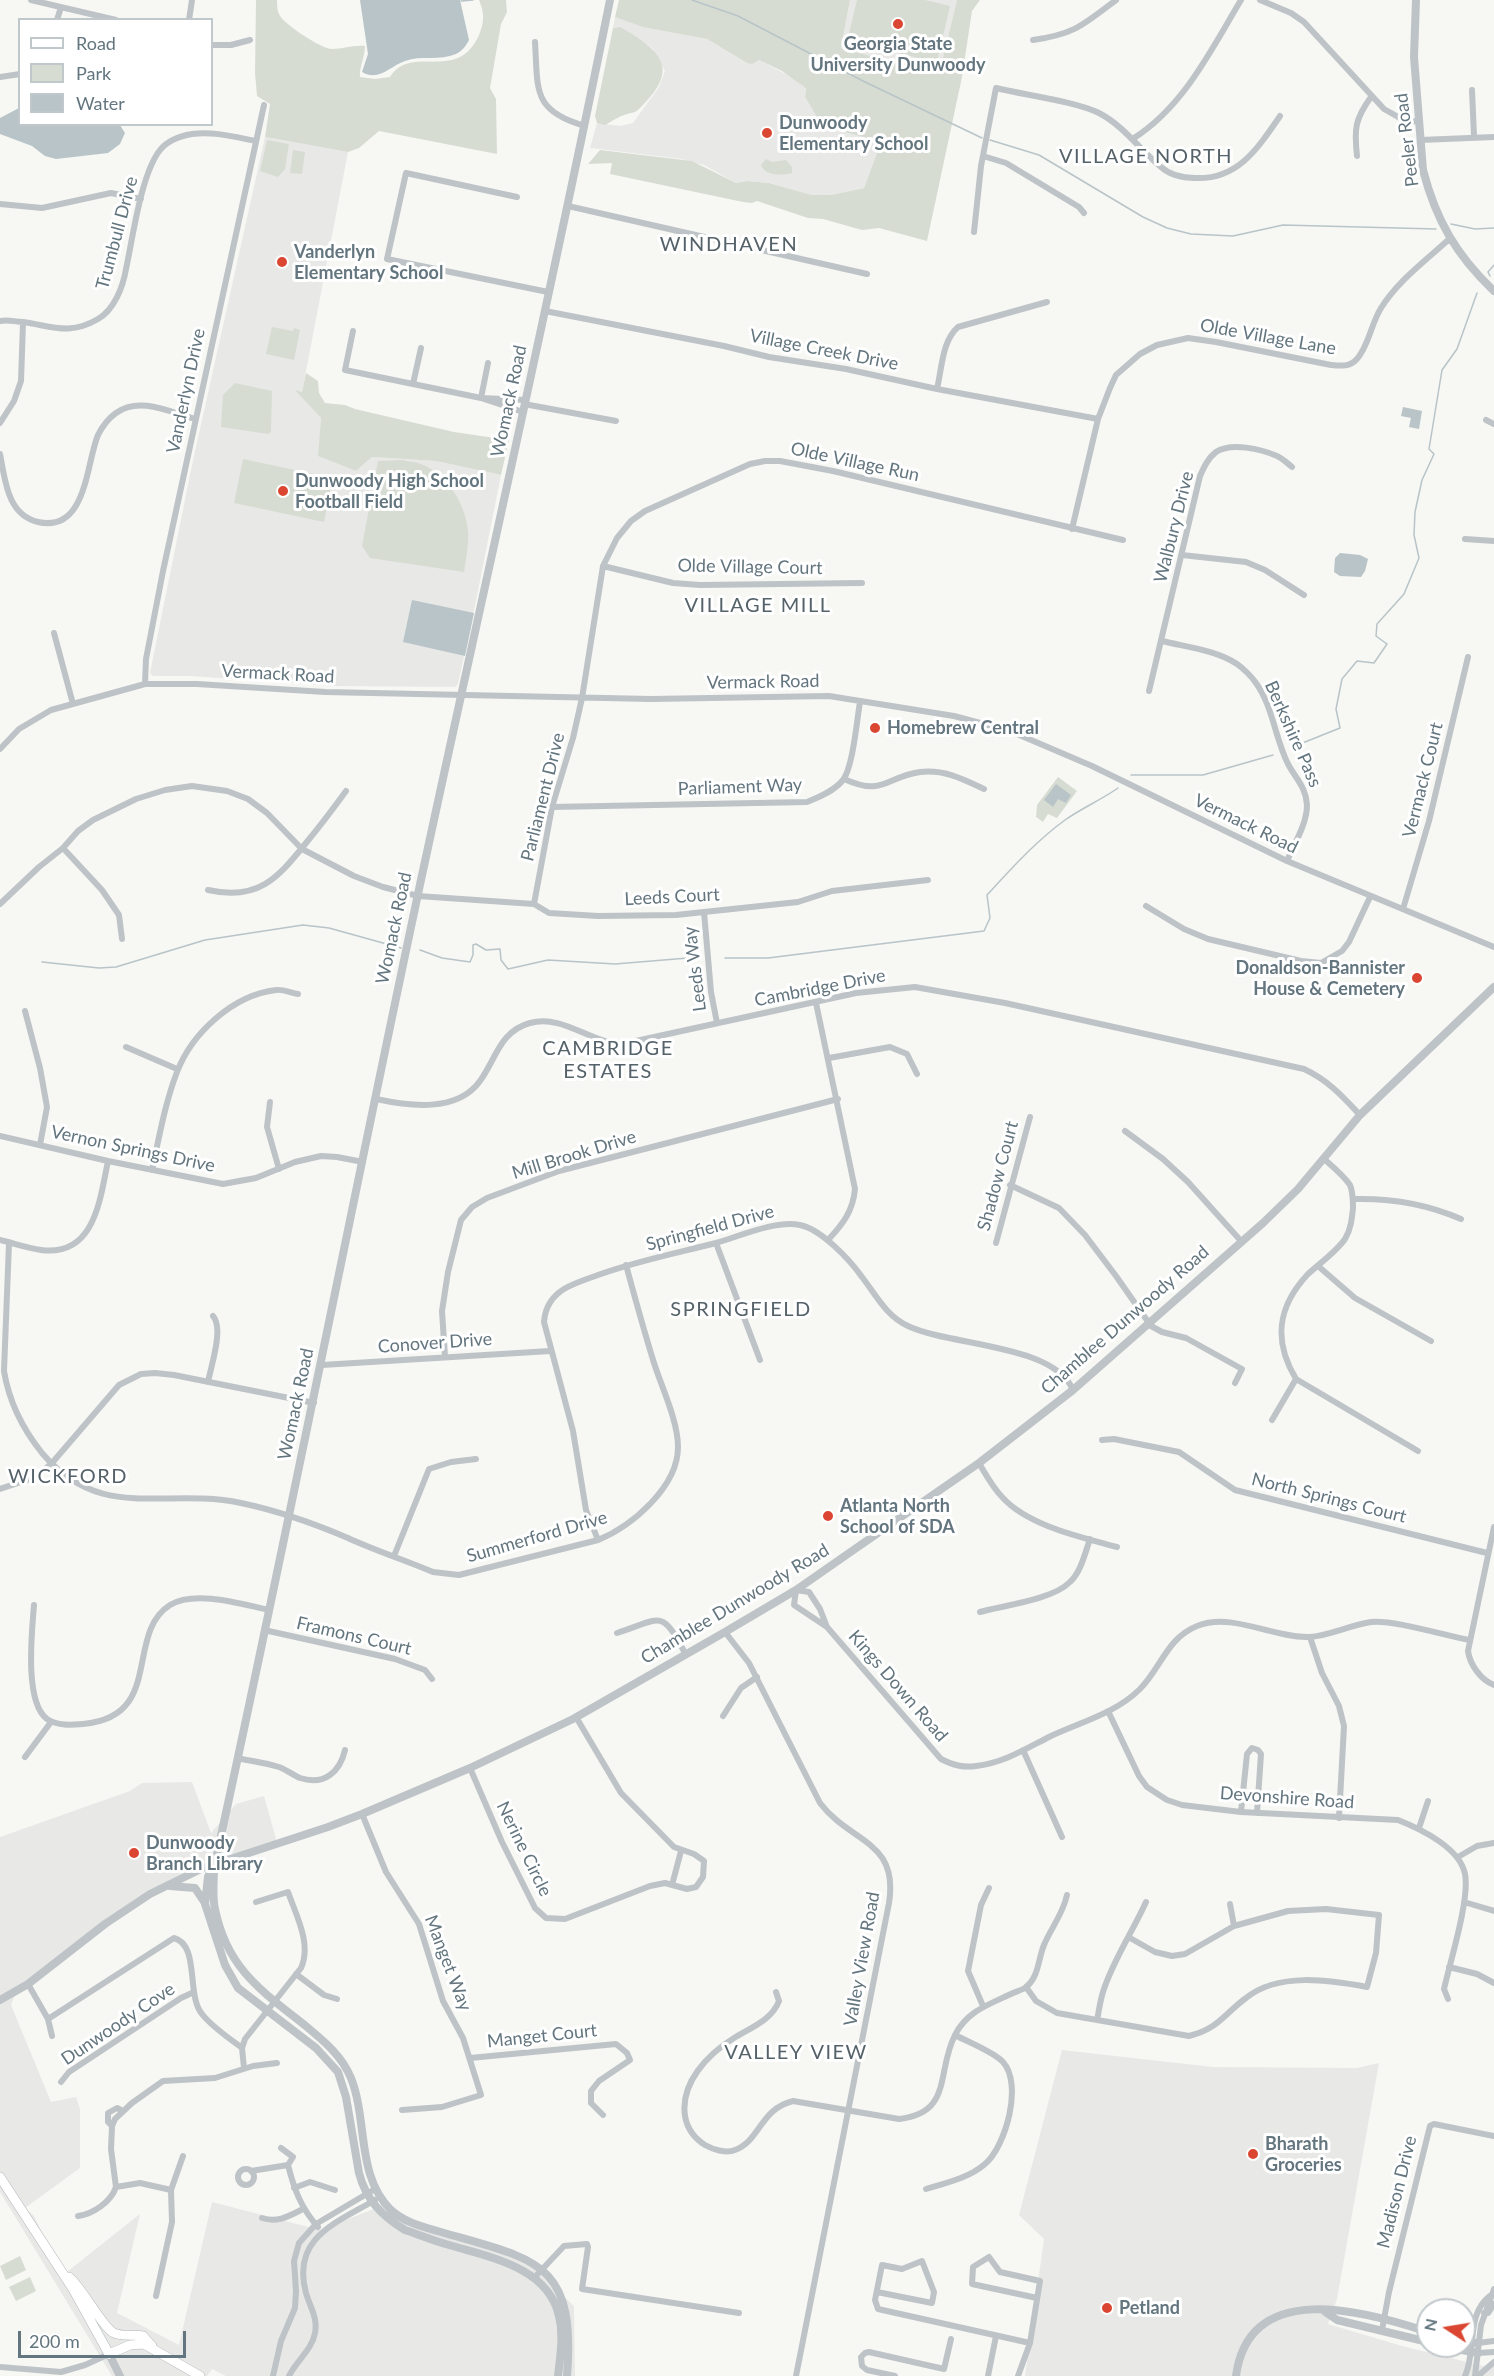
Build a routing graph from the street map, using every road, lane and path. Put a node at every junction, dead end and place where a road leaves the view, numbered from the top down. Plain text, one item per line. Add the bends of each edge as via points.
1 (31, 0) edge
2 (192, 0) edge
3 (610, 0) edge
4 (1116, 0) edge
5 (1242, 0) edge
6 (1260, 0) edge
7 (1416, 0) edge
8 (61, 7) junction
9 (58, 18) edge
10 (108, 18) edge
11 (189, 18) edge
12 (249, 40) dead end
13 (1033, 40) dead end
14 (535, 42) dead end
15 (213, 45) edge
16 (18, 75) edge
17 (0, 77) edge
18 (1472, 90) dead end
19 (1371, 97) junction
20 (264, 105) dead end
21 (1280, 116) dead end
22 (1419, 121) junction
23 (585, 126) junction
24 (1474, 136) junction
25 (1494, 137) edge
26 (1134, 138) junction
27 (1420, 140) junction
28 (256, 141) junction
29 (983, 156) junction
30 (1357, 156) dead end
31 (517, 196) dead end
32 (141, 199) junction
33 (0, 204) edge
34 (568, 206) junction
35 (1084, 213) dead end
36 (974, 231) dead end
37 (1450, 241) junction
38 (867, 274) dead end
39 (1494, 291) edge
40 (548, 292) junction
41 (1047, 302) dead end
42 (545, 311) junction
43 (0, 321) edge
44 (23, 323) junction
45 (353, 331) dead end
46 (421, 348) dead end
47 (488, 363) dead end
48 (413, 384) junction
49 (937, 389) junction
50 (481, 398) junction
51 (513, 404) junction
52 (524, 405) junction
53 (195, 419) junction
54 (1098, 419) junction
55 (1486, 420) dead end
56 (616, 421) dead end
57 (0, 423) edge
58 (1494, 424) edge
59 (0, 454) edge
60 (1292, 467) dead end
61 (1072, 529) junction
62 (1465, 539) dead end
63 (1123, 540) dead end
64 (1494, 541) edge
65 (1182, 555) junction
66 (603, 566) junction
67 (862, 583) dead end
68 (1304, 595) dead end
69 (54, 633) dead end
70 (1162, 641) junction
71 (1468, 657) dead end
72 (145, 684) junction
73 (1149, 691) dead end
74 (461, 694) junction
75 (582, 698) junction
76 (860, 702) junction
77 (73, 704) junction
78 (1, 746) edge
79 (844, 779) junction
80 (984, 789) dead end
81 (346, 791) dead end
82 (552, 807) junction
83 (63, 848) junction
84 (302, 849) junction
85 (1287, 861) junction
86 (928, 880) dead end
87 (208, 890) dead end
88 (418, 896) junction
89 (1370, 897) junction
90 (0, 904) edge
91 (534, 904) junction
92 (1146, 906) dead end
93 (1403, 909) junction
94 (704, 912) junction
95 (122, 939) dead end
96 (1494, 947) edge
97 (1494, 987) edge
98 (298, 994) dead end
99 (816, 1003) junction
100 (25, 1011) dead end
101 (717, 1023) junction
102 (126, 1047) dead end
103 (829, 1058) junction
104 (177, 1069) junction
105 (917, 1074) dead end
106 (376, 1099) junction
107 (838, 1099) junction
108 (270, 1102) dead end
109 (1360, 1115) junction
110 (1030, 1117) dead end
111 (1125, 1131) dead end
112 (0, 1136) edge
113 (40, 1144) junction
114 (1324, 1159) junction
115 (108, 1161) junction
116 (363, 1162) junction
117 (279, 1169) junction
118 (152, 1170) junction
119 (1010, 1185) junction
120 (1353, 1199) junction
121 (1461, 1219) dead end
122 (0, 1240) edge
123 (828, 1240) junction
124 (1242, 1241) junction
125 (9, 1243) junction
126 (716, 1243) junction
127 (996, 1243) dead end
128 (626, 1265) junction
129 (1318, 1266) junction
130 (213, 1316) dead end
131 (1149, 1322) junction
132 (1431, 1341) dead end
133 (550, 1351) junction
134 (445, 1357) junction
135 (760, 1360) dead end
136 (322, 1365) junction
137 (1296, 1379) junction
138 (208, 1382) junction
139 (1235, 1383) dead end
140 (1073, 1390) junction
141 (314, 1403) junction
142 (1272, 1420) dead end
143 (1102, 1440) dead end
144 (1418, 1451) dead end
145 (476, 1459) dead end
146 (52, 1463) junction
147 (979, 1463) junction
148 (0, 1489) edge
149 (288, 1514) junction
150 (1494, 1527) edge
151 (1090, 1539) junction
152 (598, 1540) junction
153 (1117, 1547) dead end
154 (1487, 1552) junction
155 (394, 1556) junction
156 (796, 1590) junction
157 (34, 1605) dead end
158 (269, 1610) junction
159 (980, 1611) dead end
160 (827, 1627) junction
161 (264, 1630) junction
162 (725, 1632) junction
163 (617, 1633) dead end
164 (1310, 1637) junction
165 (1469, 1640) junction
166 (686, 1655) junction
167 (757, 1677) junction
168 (432, 1678) dead end
169 (1494, 1685) edge
170 (1108, 1711) junction
171 (723, 1716) dead end
172 (576, 1717) junction
173 (51, 1722) junction
174 (345, 1750) dead end
175 (1023, 1750) junction
176 (25, 1757) dead end
177 (237, 1758) junction
178 (470, 1768) junction
179 (1428, 1801) dead end
180 (1241, 1812) junction
181 (1257, 1813) junction
182 (362, 1814) junction
183 (1339, 1818) junction
184 (1419, 1828) junction
185 (1062, 1837) dead end
186 (1494, 1843) edge
187 (681, 1851) junction
188 (1458, 1857) junction
189 (214, 1864) junction
190 (672, 1885) junction
191 (167, 1886) junction
192 (989, 1888) dead end
193 (1067, 1895) dead end
194 (256, 1902) dead end
195 (1146, 1902) dead end
196 (1464, 1902) junction
197 (205, 1904) junction
198 (1230, 1904) dead end
199 (1494, 1911) edge
200 (1234, 1926) junction
201 (1130, 1938) junction
202 (1449, 1967) junction
203 (296, 1974) junction
204 (1494, 1983) edge
205 (28, 1984) junction
206 (1026, 1987) junction
207 (194, 1992) junction
208 (776, 1992) dead end
209 (337, 1999) dead end
210 (1448, 1999) dead end
211 (0, 2000) edge
212 (275, 2001) junction
213 (983, 2006) junction
214 (268, 2010) junction
215 (48, 2019) junction
216 (1097, 2020) junction
217 (955, 2035) junction
218 (52, 2036) dead end
219 (242, 2048) junction
220 (470, 2058) junction
221 (278, 2063) dead end
222 (244, 2068) junction
223 (61, 2082) dead end
224 (402, 2110) dead end
225 (848, 2110) junction
226 (603, 2115) dead end
227 (1494, 2136) edge
228 (281, 2148) dead end
229 (183, 2156) dead end
230 (288, 2165) junction
231 (251, 2171) dead end
232 (0, 2177) edge
233 (116, 2187) junction
234 (294, 2188) junction
235 (926, 2189) dead end
236 (171, 2190) junction
237 (336, 2190) dead end
238 (373, 2195) junction
239 (303, 2209) junction
240 (78, 2217) dead end
241 (262, 2218) dead end
242 (316, 2224) junction
243 (322, 2231) junction
244 (542, 2268) junction
245 (60, 2270) junction
246 (534, 2278) junction
247 (877, 2292) junction
248 (1494, 2294) edge
249 (156, 2296) dead end
250 (1037, 2298) junction
251 (1494, 2304) edge
252 (1324, 2311) junction
253 (739, 2313) dead end
254 (1484, 2313) junction
255 (1384, 2319) junction
256 (1476, 2326) edge
257 (1416, 2328) edge
258 (1382, 2330) junction
259 (996, 2336) junction
260 (1476, 2338) edge
261 (951, 2339) dead end
262 (1416, 2339) edge
263 (1494, 2341) edge
264 (1030, 2343) junction
265 (1476, 2346) edge
266 (153, 2348) junction
267 (1476, 2348) edge
268 (1494, 2352) edge
269 (109, 2354) junction
270 (1470, 2358) edge
271 (1475, 2358) edge
272 (1494, 2362) edge
273 (0, 2367) edge
274 (943, 2373) edge
275 (62, 2374) edge
276 (120, 2376) edge
277 (200, 2376) edge
278 (273, 2376) edge
279 (289, 2376) edge
280 (558, 2376) edge
281 (567, 2376) edge
282 (796, 2376) edge
283 (895, 2376) edge
284 (988, 2376) edge
285 (1018, 2376) edge
286 (1236, 2376) edge
287 (1465, 2376) edge
288 (1477, 2376) edge

1 - 8 street
2 - 11 street
3 - 23 street, Womack Road
4 - 13 street via 1076,30
5 - 26 street via 1195,76 1162,116
6 - 19 street via 1304,22
7 - 22 street, Peeler Road via 1414,57
8 - 9 street
8 - 10 street
12 - 15 street
14 - 23 street via 538,84 546,107 561,118
16 - 17 street
18 - 24 street
19 - 22 street via 1407,122
19 - 30 street via 1360,112
20 - 28 street, Vanderlyn Drive
21 - 26 street via 1244,162 1215,177 1183,178 1172,174
22 - 27 street, Peeler Road
23 - 34 street, Womack Road
24 - 25 street
24 - 27 street
26 - 29 street via 1098,112 996,88
27 - 37 street, Peeler Road via 1427,186
28 - 32 street, Trumbull Drive via 209,133 181,136 168,142 153,161
28 - 53 street, Vanderlyn Drive
29 - 35 street via 1006,163
29 - 36 street
31 - 40 street via 406,174 387,259
32 - 33 street via 111,193 42,208
32 - 44 street, Trumbull Drive via 124,279 111,307 100,318 77,328 60,330
34 - 38 street
34 - 40 street, Womack Road
37 - 39 street, Peeler Road
37 - 54 street, Olde Village Lane via 1393,292 1372,324 1364,349 1349,365 1331,365 1216,342 1174,340 1140,354 1116,375
40 - 42 street, Womack Road
41 - 49 street via 958,327 947,343
42 - 49 street, Village Creek Drive
42 - 52 street, Womack Road
43 - 44 street, Trumbull Drive
44 - 57 street via 21,381
45 - 48 street via 345,370
46 - 48 street
47 - 50 street
48 - 50 street
49 - 54 street, Village Creek Drive
50 - 51 street via 502,398
51 - 52 street
51 - 52 street
52 - 56 street
52 - 74 street, Womack Road
53 - 59 street via 140,405 115,414 99,432 86,486 76,507 57,521 35,521 14,505 7,491
53 - 72 street, Vanderlyn Drive via 146,659
54 - 61 street, Olde Village Lane
55 - 58 street
60 - 65 street, Walbury Drive via 1278,456 1249,448 1230,447 1216,452 1200,476
61 - 63 street, Olde Village Run
61 - 66 street, Olde Village Run via 833,471 765,461 735,470 645,511 617,537
62 - 64 street
65 - 68 street via 1246,562
65 - 70 street, Walbury Drive
66 - 67 street, Olde Village Court via 673,583 700,585
66 - 75 street, Olde Village Run
69 - 77 street
70 - 73 street, Walbury Drive
70 - 85 street, Berkshire Pass via 1217,654 1238,664 1256,682 1289,766 1305,795 1306,814
71 - 93 street, Vermack Court via 1429,821
72 - 74 street, Vermack Road
72 - 77 street, Vermack Road
74 - 75 street, Vermack Road
74 - 88 street, Womack Road
75 - 76 street, Vermack Road via 829,696
75 - 82 street, Parliament Drive
76 - 79 street
76 - 85 street, Vermack Road via 954,716 1010,731 1092,766
77 - 78 street, Vermack Road via 33,718
79 - 80 street via 871,788 930,772 956,776
79 - 82 street, Parliament Way via 821,796 799,803
81 - 84 street
82 - 91 street, Parliament Drive
83 - 84 street, Leeds Court via 78,831 114,809 165,790 192,786 227,791 248,799
83 - 90 street, Leeds Court
83 - 95 street via 119,915
84 - 87 street via 281,874 262,886 236,893
84 - 88 street, Leeds Court via 354,876
85 - 89 street, Vermack Road
86 - 94 street, Leeds Court via 832,891 798,902
88 - 91 street, Leeds Court
88 - 106 street, Womack Road
89 - 92 street via 1349,942 1321,963 1208,939
89 - 93 street, Vermack Road
91 - 94 street, Leeds Court via 549,913 598,916
93 - 96 street, Vermack Road
94 - 101 street, Leeds Way
97 - 109 street, Chamblee Dunwoody Road
98 - 104 street via 278,990 234,1006 198,1036
99 - 101 street, Cambridge Drive
99 - 103 street
99 - 109 street, Cambridge Drive via 856,993 915,987 1005,1003 1304,1069 1332,1085
100 - 113 street via 47,1107
101 - 106 street, Cambridge Drive via 622,1044 597,1040 554,1021 530,1023 510,1033 479,1082 456,1099 429,1105
102 - 104 street
103 - 105 street via 890,1047 907,1054
103 - 107 street
104 - 118 street
106 - 116 street, Womack Road
107 - 123 street via 855,1189 844,1223
107 - 134 street, Mill Brook Drive via 559,1171 472,1207 461,1220 448,1272 442,1311
108 - 117 street via 267,1127
109 - 114 street, Chamblee Dunwoody Road
110 - 119 street, Shadow Court
111 - 124 street via 1188,1182
112 - 113 street, Vernon Springs Drive
113 - 115 street, Vernon Springs Drive
114 - 120 street via 1342,1174 1351,1187
114 - 124 street, Chamblee Dunwoody Road
115 - 118 street, Vernon Springs Drive
115 - 125 street via 95,1219 86,1234 57,1250
116 - 117 street, Vernon Springs Drive via 321,1156
116 - 136 street, Womack Road
117 - 118 street, Vernon Springs Drive via 223,1184
119 - 127 street, Shadow Court
119 - 131 street via 1059,1208
120 - 121 street via 1385,1198
120 - 129 street via 1352,1222 1345,1239
122 - 125 street
123 - 126 street, Springfield Drive via 801,1225 786,1224
123 - 140 street, Springfield Drive via 862,1276 885,1310 904,1325 1033,1358 1070,1382
124 - 131 street, Chamblee Dunwoody Road
125 - 146 street, Summerford Drive via 4,1371 7,1390 18,1418
126 - 128 street, Springfield Drive
126 - 135 street
128 - 133 street, Springfield Drive via 575,1283 550,1302 543,1322
128 - 152 street, Summerford Drive via 678,1446 676,1463 657,1496 616,1533
129 - 132 street via 1355,1298
129 - 137 street via 1297,1287 1282,1321 1286,1363
130 - 138 street via 218,1321 218,1330
131 - 139 street via 1162,1332 1186,1338 1242,1369
131 - 140 street, Chamblee Dunwoody Road
133 - 134 street, Conover Drive
133 - 152 street, Springfield Drive via 573,1431 586,1510
134 - 136 street, Conover Drive
136 - 141 street, Womack Road
137 - 142 street
137 - 144 street
138 - 141 street
138 - 146 street via 155,1373 131,1378 119,1385
140 - 147 street, Chamblee Dunwoody Road
141 - 149 street, Womack Road
143 - 154 street, North Springs Court via 1179,1452 1235,1490 1275,1502
145 - 155 street via 429,1468
146 - 148 street via 36,1478
146 - 149 street, Summerford Drive via 80,1485 108,1496 214,1498
147 - 151 street via 1003,1498 1020,1512
147 - 156 street, Chamblee Dunwoody Road
149 - 155 street, Summerford Drive
149 - 158 street, Womack Road
150 - 154 street
151 - 153 street
151 - 159 street via 1077,1573 1059,1590
152 - 155 street, Summerford Drive via 459,1575 433,1572
154 - 165 street
156 - 160 street, Kings Down Road via 809,1592
156 - 160 street, Kings Down Road via 794,1605
156 - 162 street, Chamblee Dunwoody Road
157 - 173 street via 34,1692 37,1706
158 - 161 street, Womack Road
158 - 173 street via 203,1599 173,1604 155,1620 137,1683 125,1706 104,1720 88,1724
160 - 175 street, Kings Down Road via 941,1759 954,1766 978,1766 1008,1759
161 - 168 street, Framons Court via 395,1659 425,1670
161 - 177 street, Womack Road
162 - 166 street, Chamblee Dunwoody Road
162 - 167 street, Valley View Road
163 - 166 street via 663,1620
164 - 165 street, Kings Down Road via 1373,1622
164 - 170 street, Kings Down Road via 1278,1634 1236,1623 1198,1626 1170,1645 1140,1689
164 - 183 street via 1344,1726
165 - 169 street via 1469,1657 1485,1681
166 - 172 street, Chamblee Dunwoody Road
167 - 171 street via 741,1688
167 - 225 street, Valley View Road via 820,1803 833,1818 875,1849 890,1872 889,1904
170 - 175 street, Kings Down Road
170 - 180 street, Devonshire Road via 1147,1787 1182,1805
172 - 178 street, Chamblee Dunwoody Road
172 - 187 street, Nerine Circle via 621,1793
173 - 176 street
174 - 177 street via 339,1769 321,1779 302,1778 280,1767
175 - 185 street
177 - 189 street, Womack Road
178 - 182 street, Chamblee Dunwoody Road
178 - 190 street, Nerine Circle via 535,1908 546,1918 565,1919 650,1886
179 - 184 street
180 - 181 street, Devonshire Road
180 - 181 street via 1247,1754 1252,1748 1261,1754
181 - 183 street, Devonshire Road
182 - 189 street, Chamblee Dunwoody Road
182 - 220 street, Manget Way via 386,1872 419,1924 443,2001
183 - 184 street, Devonshire Road via 1398,1820
184 - 188 street, Devonshire Road
186 - 188 street via 1477,1846
187 - 190 street
187 - 190 street, Nerine Circle via 704,1861 703,1877 692,1889
188 - 196 street via 1465,1873
189 - 191 street, Chamblee Dunwoody Road
189 - 197 street
189 - 212 street via 214,1907 224,1940 238,1967
191 - 197 street via 195,1888
191 - 205 street, Chamblee Dunwoody Road via 105,1924
192 - 213 street via 981,1905 968,1971
193 - 206 street via 1043,1947 1035,1976
194 - 203 street via 288,1892 305,1949
195 - 201 street
196 - 199 street
196 - 202 street
197 - 214 street via 234,1983
198 - 200 street
200 - 201 street via 1185,1954 1172,1956 1155,1952
200 - 216 street via 1288,1911 1326,1909 1380,1915 1367,1987 1299,1980 1269,1985 1248,1996 1217,2025 1189,2036
201 - 216 street via 1113,1967
202 - 204 street
202 - 210 street via 1444,1989
203 - 209 street via 324,1995
203 - 212 street
205 - 211 street, Chamblee Dunwoody Road
205 - 215 street
206 - 213 street
206 - 216 street via 1036,2001 1057,2013
207 - 215 street via 185,1946 174,1938
207 - 219 street via 201,2014
207 - 223 street, Dunwoody Cove via 69,2072
208 - 225 street via 777,2008 727,2043 697,2073 684,2108 687,2126 710,2148 735,2151 782,2104 793,2101
212 - 214 street
212 - 238 street via 343,2061 357,2098
213 - 217 street via 966,2019
214 - 219 street
214 - 238 street via 316,2048 338,2072 359,2173
215 - 218 street
217 - 225 street via 938,2098 928,2110 899,2119
217 - 235 street via 1002,2060 1014,2085 1012,2104 1001,2140 986,2163 960,2179
219 - 222 street
220 - 224 street, Manget Way via 481,2095 442,2108
220 - 226 street, Manget Court via 616,2044 630,2060 591,2091 591,2103
221 - 222 street
222 - 233 street via 215,2078 163,2081 123,2111 112,2126
225 - 282 street, Valley View Road
227 - 255 street, Madison Drive via 1430,2126
228 - 230 street via 293,2157
229 - 236 street
230 - 231 street
230 - 234 street
232 - 245 main road
233 - 236 street via 140,2183
233 - 240 street via 96,2211
234 - 237 street via 310,2182
234 - 239 street
236 - 249 street via 172,2222
238 - 242 street
238 - 243 street
238 - 244 street via 401,2218 503,2249
238 - 246 street via 392,2222 405,2230 508,2264
239 - 241 street via 282,2220
239 - 242 street
242 - 243 street
242 - 278 street via 296,2248 295,2308 281,2341
243 - 279 street via 308,2250 304,2266 315,2333
244 - 246 street
244 - 253 street via 564,2246 587,2244 582,2289
244 - 281 street via 557,2287 566,2311 570,2346
245 - 266 main road via 86,2295 109,2330 143,2336
245 - 269 main road
246 - 280 street via 553,2301 559,2317
247 - 247 street via 882,2265 902,2269 922,2261 934,2292 932,2303
247 - 259 street via 876,2305 881,2311
248 - 254 street
248 - 256 street via 1484,2301
250 - 250 street via 972,2284 973,2267 989,2257 1000,2272 1040,2281
250 - 264 street
251 - 254 street
252 - 255 street via 1338,2309
252 - 258 street via 1337,2320
252 - 286 street via 1290,2312 1263,2324 1242,2350
254 - 260 street
255 - 257 street
255 - 258 street, Madison Drive
258 - 262 street
259 - 264 street
259 - 284 street
261 - 274 street
263 - 265 street
264 - 285 street
266 - 269 main road via 137,2343
266 - 277 main road
267 - 268 street
269 - 275 street
269 - 276 street
270 - 287 street
271 - 288 street
272 - 288 street
273 - 275 street
274 - 283 street via 870,2352 861,2357 867,2370

